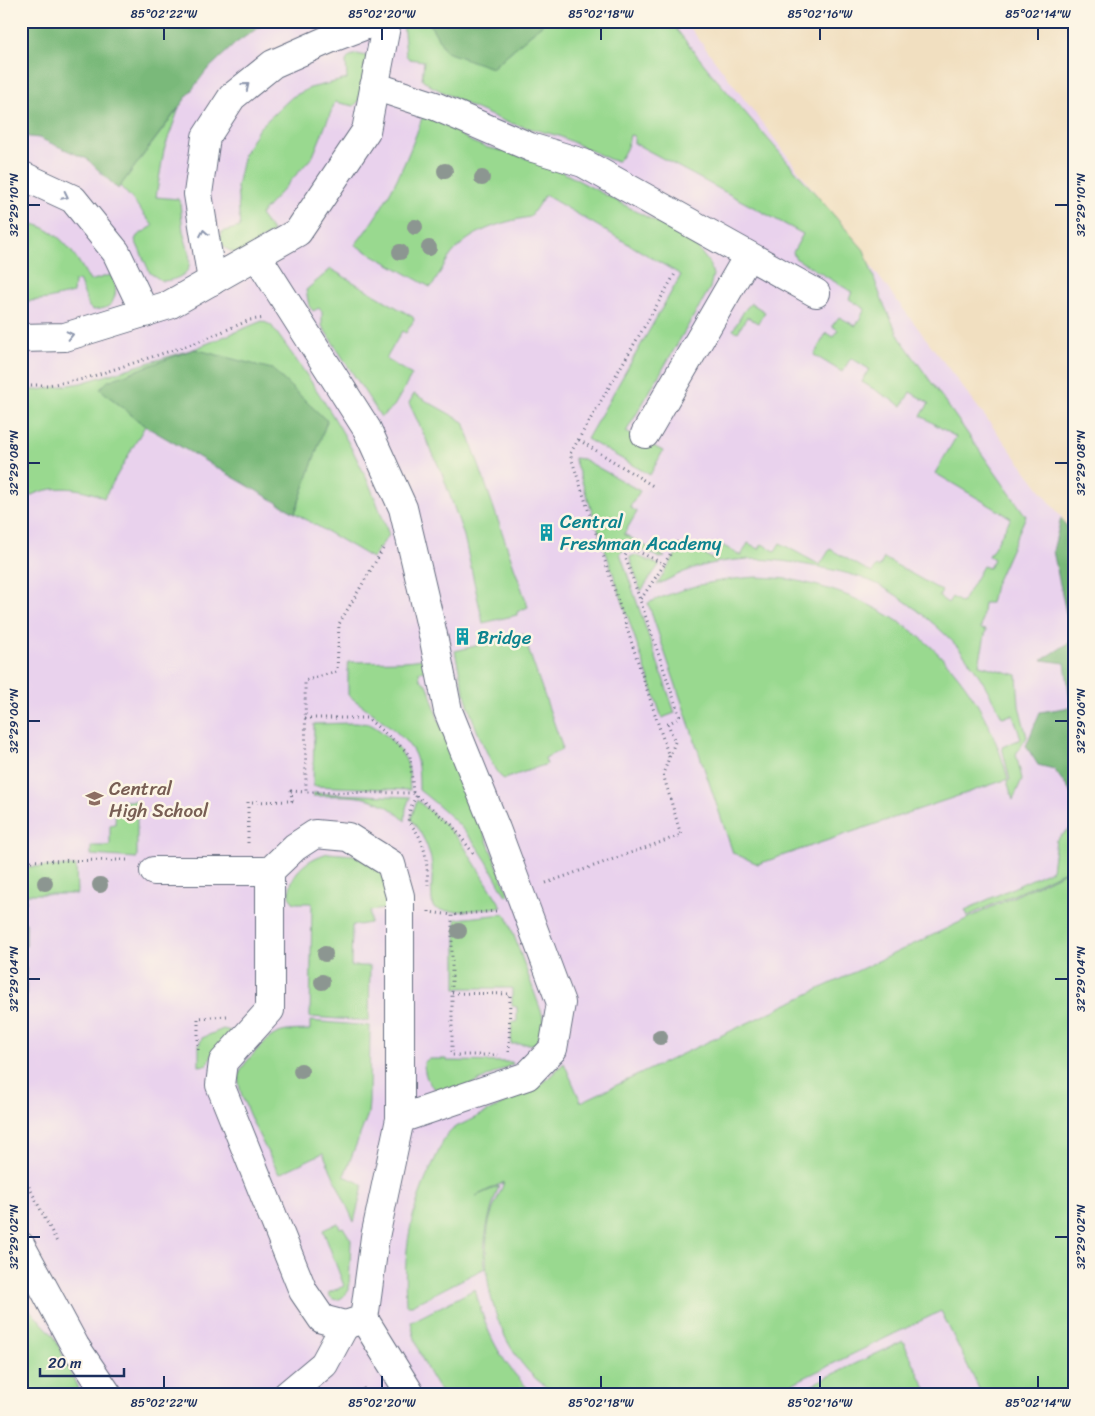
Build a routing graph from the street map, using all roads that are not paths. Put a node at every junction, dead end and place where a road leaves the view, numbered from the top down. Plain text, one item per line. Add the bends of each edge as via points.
1 (377, 21) edge
2 (387, 21) edge
3 (374, 86) junction
4 (21, 175) edge
5 (257, 256) junction
6 (748, 256) junction
7 (212, 281) junction
8 (816, 293) dead end
9 (144, 313) junction
10 (21, 338) edge
11 (645, 434) dead end
12 (145, 865) road end
13 (270, 871) junction
14 (400, 1119) junction
15 (21, 1246) edge
16 (354, 1322) junction
17 (108, 1395) edge
18 (287, 1395) edge
19 (411, 1395) edge

7 -> 1 lane via 198,194 206,137 232,97 273,64
2 - 3 lane
3 - 5 lane via 366,131 298,232
3 - 6 lane via 583,163
4 -> 9 lane via 73,199 116,252
5 - 7 lane
5 - 14 lane via 367,429 403,508 448,711 496,829 560,1003 554,1049 528,1076
6 - 8 lane
6 - 11 lane
7 - 9 lane via 168,305
10 -> 9 lane via 65,337
12 - 13 lane
13 - 14 lane via 295,847 315,834 348,837 390,864 400,896
13 - 16 lane via 270,1010 223,1062 220,1085 303,1291 322,1319
14 - 16 lane
15 - 17 lane via 75,1346
16 - 18 lane via 324,1364
16 - 19 lane

